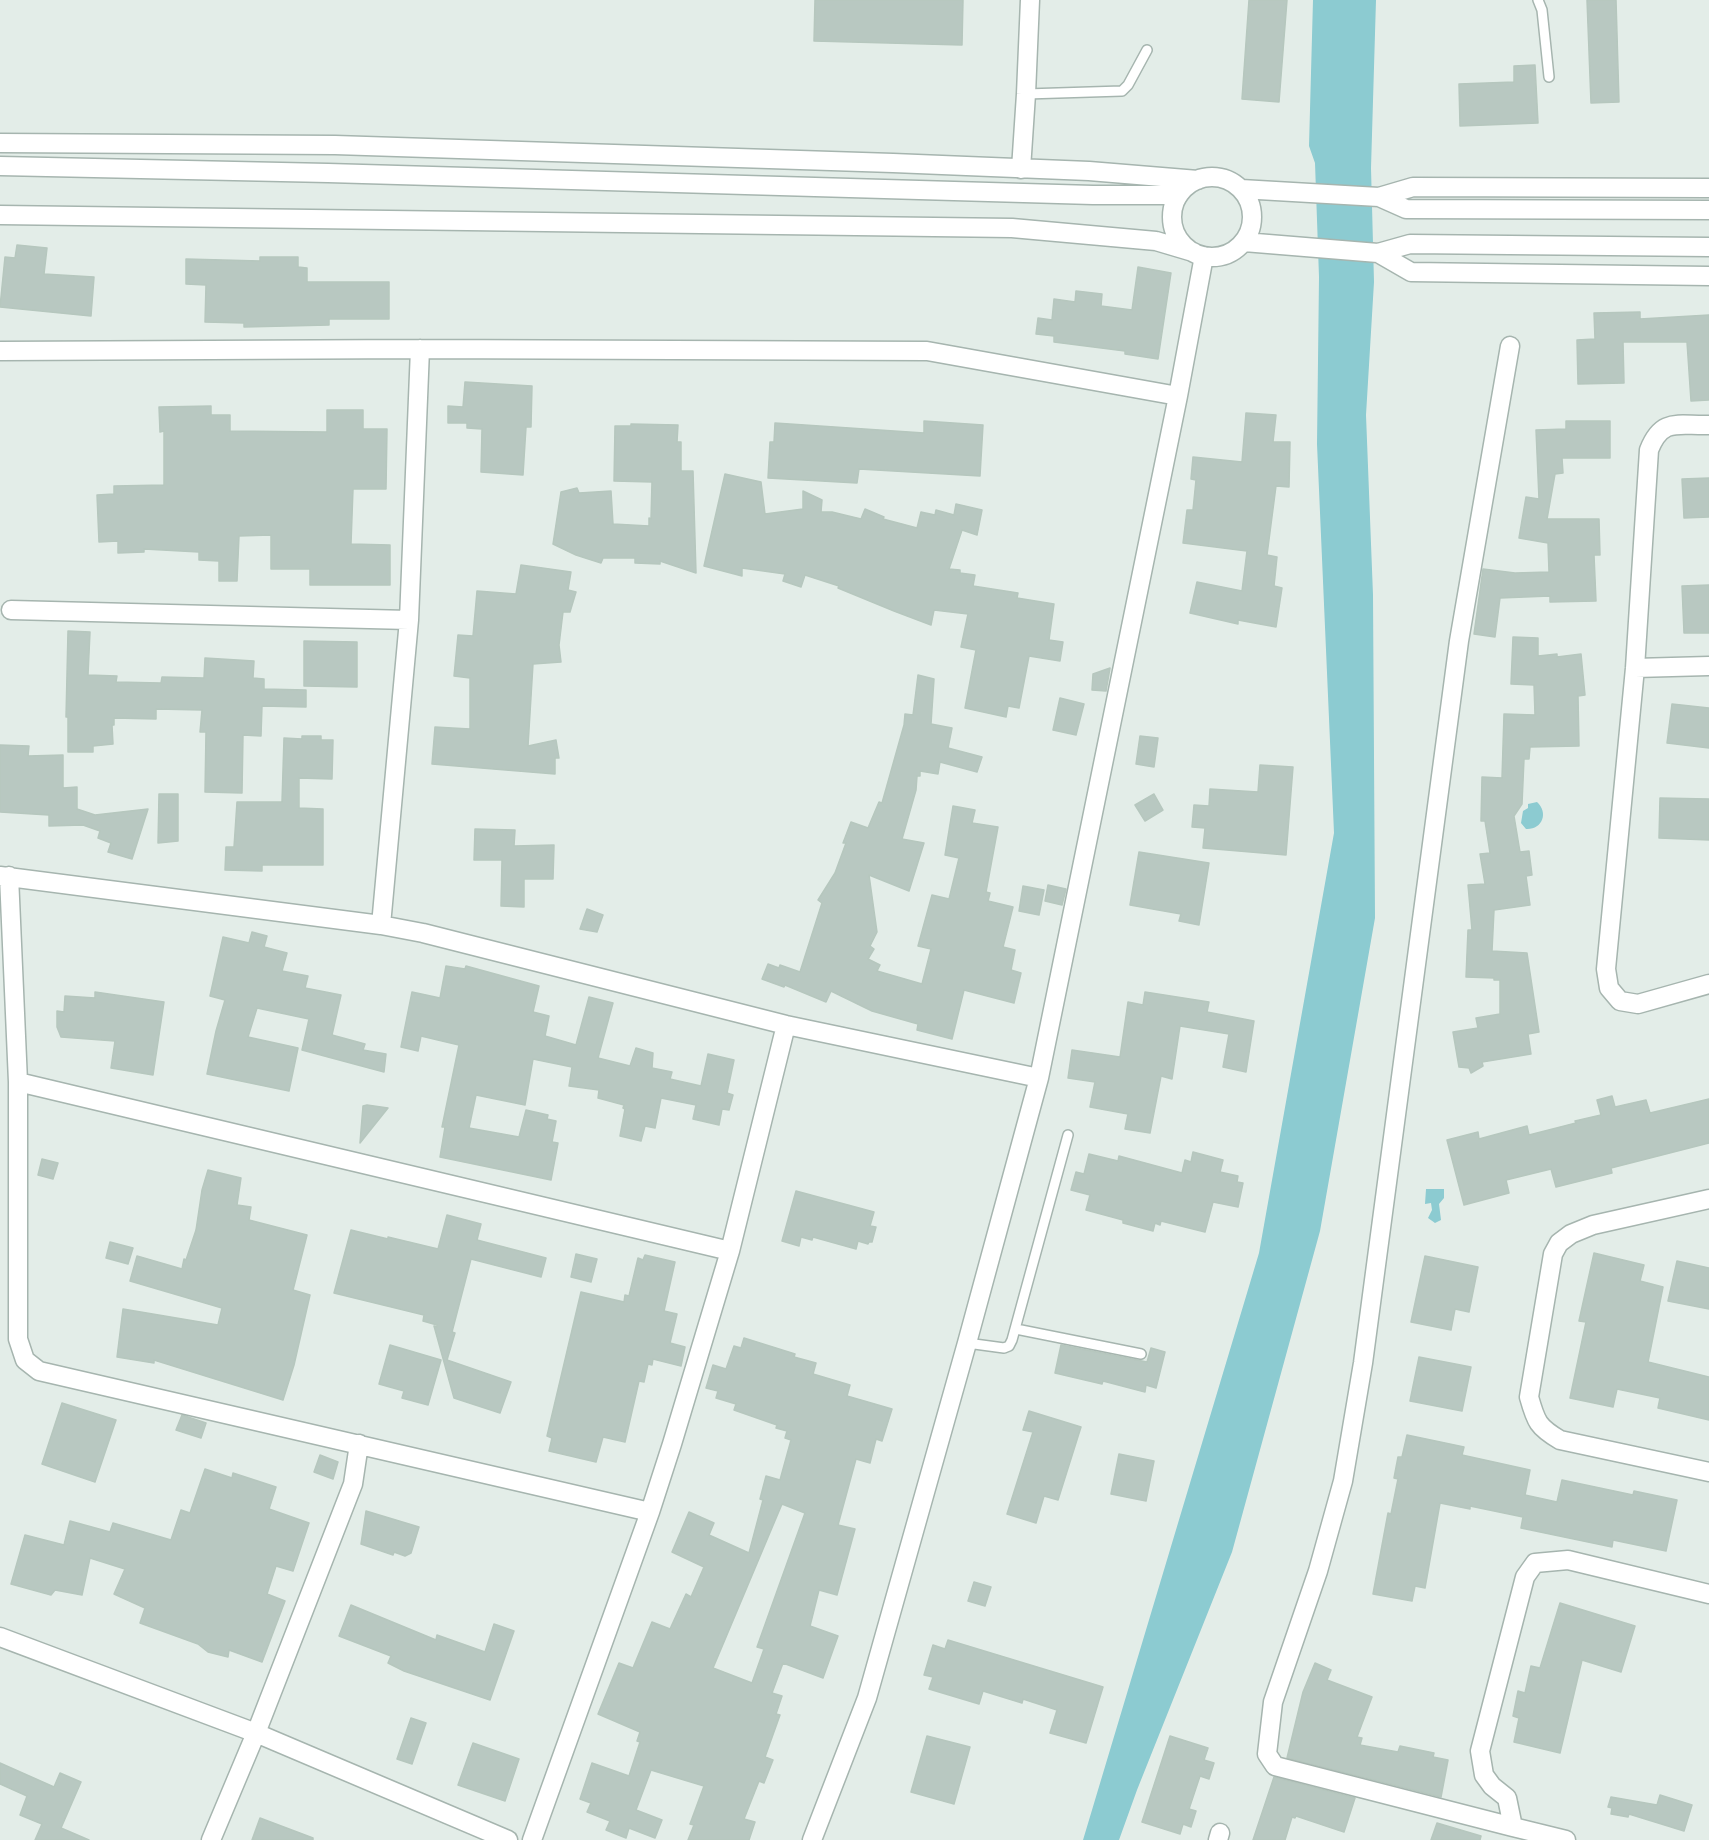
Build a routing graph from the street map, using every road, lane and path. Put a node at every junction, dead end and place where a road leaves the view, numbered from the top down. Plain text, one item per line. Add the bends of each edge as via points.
1 (1030, 0) edge
2 (1538, 0) edge
3 (1147, 50) dead end
4 (1549, 77) dead end
5 (1026, 94) junction
6 (0, 142) edge
7 (0, 166) edge
8 (1021, 169) junction
9 (1198, 180) junction
10 (1709, 188) edge
11 (1241, 189) junction
12 (1179, 195) junction
13 (1379, 197) junction
14 (1709, 210) edge
15 (0, 215) edge
16 (1244, 242) junction
17 (1709, 247) edge
18 (1378, 253) junction
19 (1198, 254) junction
20 (1709, 276) edge
21 (1510, 346) dead end
22 (420, 349) junction
23 (0, 351) edge
24 (1179, 396) junction
25 (1709, 425) edge
26 (11, 610) dead end
27 (409, 620) junction
28 (1709, 666) edge
29 (1635, 668) junction
30 (5, 876) edge
31 (381, 925) junction
32 (1709, 984) edge
33 (786, 1025) junction
34 (1039, 1078) junction
35 (18, 1082) junction
36 (1068, 1135) dead end
37 (1709, 1198) edge
38 (730, 1251) junction
39 (1016, 1329) junction
40 (967, 1343) junction
41 (1141, 1354) dead end
42 (359, 1444) junction
43 (1709, 1472) edge
44 (650, 1512) junction
45 (1709, 1594) edge
46 (0, 1637) edge
47 (256, 1734) junction
48 (1513, 1827) junction
49 (211, 1840) edge
50 (508, 1840) edge
51 (532, 1840) edge
52 (812, 1840) edge
53 (1566, 1840) edge

1 - 5 street
2 - 4 lane
3 - 5 lane via 1122,91
5 - 8 street
6 - 8 street via 335,145
7 - 12 street
8 - 9 street
9 - 11 street via 1221,178
9 - 12 street
10 - 13 street via 1413,187
11 - 13 street
11 - 16 street via 1252,209 1250,232
12 - 19 street via 1173,207 1174,226 1182,244
13 - 14 street via 1407,209
15 - 19 street via 1012,228 1156,241
16 - 18 street
16 - 19 street via 1226,255
17 - 18 street via 1410,244
18 - 20 street via 1411,272
19 - 24 street
21 - 48 street via 1459,641 1366,1339 1343,1481 1318,1571 1273,1702 1267,1754 1275,1767
22 - 23 street
22 - 24 street via 927,351
22 - 27 street
24 - 34 street
25 - 29 street via 1668,426 1654,437 1649,450
26 - 27 street
27 - 31 street
28 - 29 street
29 - 32 street via 1606,969 1609,988 1620,1001 1638,1004
30 - 31 street
30 - 35 street
31 - 33 street
33 - 34 street
33 - 38 street
34 - 40 street
35 - 38 street
35 - 42 street via 18,1339 25,1360 39,1371
36 - 39 lane
37 - 43 street via 1593,1225 1559,1243 1553,1254 1529,1397 1543,1430 1560,1440
38 - 44 street
39 - 40 lane via 1007,1347
39 - 41 lane
40 - 52 street via 867,1698
42 - 44 street
42 - 47 street via 353,1484
44 - 51 street
45 - 48 street via 1568,1560 1535,1563 1525,1577 1480,1751 1484,1775 1507,1798
46 - 47 street
47 - 49 street
47 - 50 street
48 - 53 street

